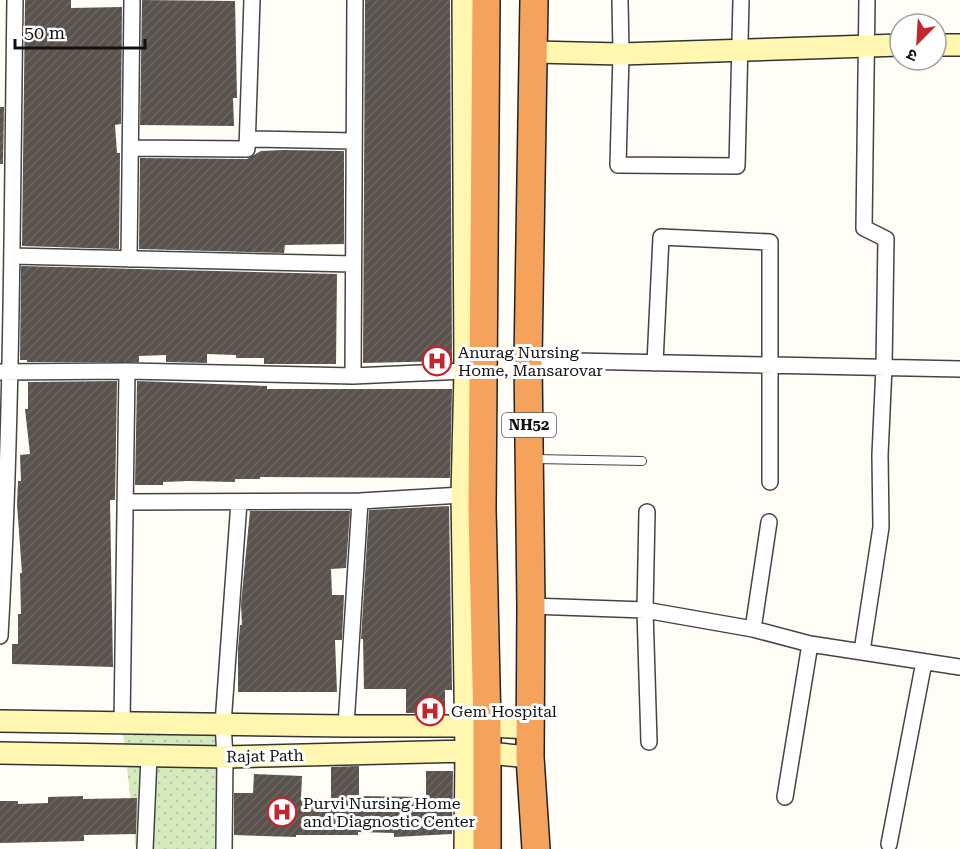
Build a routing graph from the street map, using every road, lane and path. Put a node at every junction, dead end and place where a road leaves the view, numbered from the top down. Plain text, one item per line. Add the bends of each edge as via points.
1 (15, 0) edge
2 (132, 0) edge
3 (252, 0) edge
4 (355, 0) edge
5 (463, 0) edge
6 (486, 0) edge
7 (534, 0) edge
8 (620, 0) edge
9 (741, 0) edge
10 (867, 0) edge
11 (868, 44) junction
12 (888, 45) edge
13 (739, 50) junction
14 (534, 52) junction
15 (621, 54) junction
16 (7, 70) edge
17 (7, 135) edge
18 (248, 139) junction
19 (354, 141) junction
20 (131, 148) junction
21 (6, 210) edge
22 (129, 259) junction
23 (8, 262) edge
24 (353, 264) junction
25 (5, 331) edge
26 (528, 360) junction
27 (655, 363) junction
28 (771, 365) junction
29 (884, 367) junction
30 (960, 369) edge
31 (128, 371) junction
32 (465, 371) junction
33 (4, 372) edge
34 (353, 376) junction
35 (4, 442) edge
36 (530, 459) junction
37 (642, 461) dead end
38 (770, 482) dead end
39 (462, 495) junction
40 (360, 501) junction
41 (125, 502) junction
42 (239, 502) junction
43 (646, 512) dead end
44 (769, 522) dead end
45 (3, 563) edge
46 (531, 606) junction
47 (645, 610) junction
48 (753, 628) junction
49 (0, 632) edge
50 (0, 636) edge
51 (810, 644) junction
52 (862, 651) junction
53 (924, 662) junction
54 (960, 667) edge
55 (0, 721) edge
56 (122, 723) junction
57 (223, 724) junction
58 (346, 726) junction
59 (476, 726) junction
60 (530, 728) junction
61 (649, 742) dead end
62 (476, 752) junction
63 (0, 753) edge
64 (149, 757) junction
65 (225, 757) junction
66 (530, 757) junction
67 (785, 797) dead end
68 (889, 844) dead end
69 (145, 849) edge
70 (224, 849) edge
71 (465, 849) edge
72 (487, 849) edge
73 (536, 849) edge

1 - 16 street
2 - 20 street
3 - 18 street
4 - 19 street
5 - 32 street
6 - 59 highway, NH52 via 482,509
7 - 14 highway, NH52
8 - 15 street
9 - 13 street
10 - 11 street
11 - 12 street
11 - 13 street
11 - 29 street via 864,228 886,239
13 - 15 street
13 - 15 street via 737,166 618,165
14 - 15 street
14 - 26 highway, NH52
16 - 17 street
17 - 21 street
18 - 19 street
18 - 20 street via 248,149
19 - 24 street
20 - 22 street
21 - 23 street
22 - 23 street
22 - 24 street
23 - 25 street
24 - 34 street
25 - 33 street
26 - 27 street
26 - 36 highway, NH52
27 - 28 street
27 - 28 street via 661,237 770,242
28 - 29 street
28 - 38 street
29 - 30 street
29 - 52 street via 881,527
31 - 33 street
31 - 34 street
31 - 41 street
32 - 34 street
32 - 39 street
33 - 35 street
35 - 45 street
36 - 37 lane
36 - 46 highway, NH52
39 - 40 street
39 - 59 street
40 - 42 street
40 - 58 street
41 - 42 street
41 - 56 street
42 - 57 street
43 - 47 street
44 - 48 street
45 - 49 street
46 - 47 street
46 - 60 highway, NH52
47 - 48 street
47 - 61 street
48 - 51 street
49 - 50 street
51 - 52 street
51 - 67 street
52 - 53 street
53 - 54 street
53 - 68 street
55 - 56 street, Rajat Path
56 - 57 street, Rajat Path
57 - 58 street, Rajat Path
57 - 65 street
58 - 59 street, Rajat Path
59 - 60 street, Rajat Path
59 - 62 highway, NH52
60 - 66 highway, NH52
62 - 65 street, Rajat Path
62 - 66 street, Rajat Path
62 - 71 street
62 - 72 highway, NH52
63 - 64 street, Rajat Path
64 - 65 street, Rajat Path
64 - 69 street
65 - 70 street
66 - 73 highway, NH52

